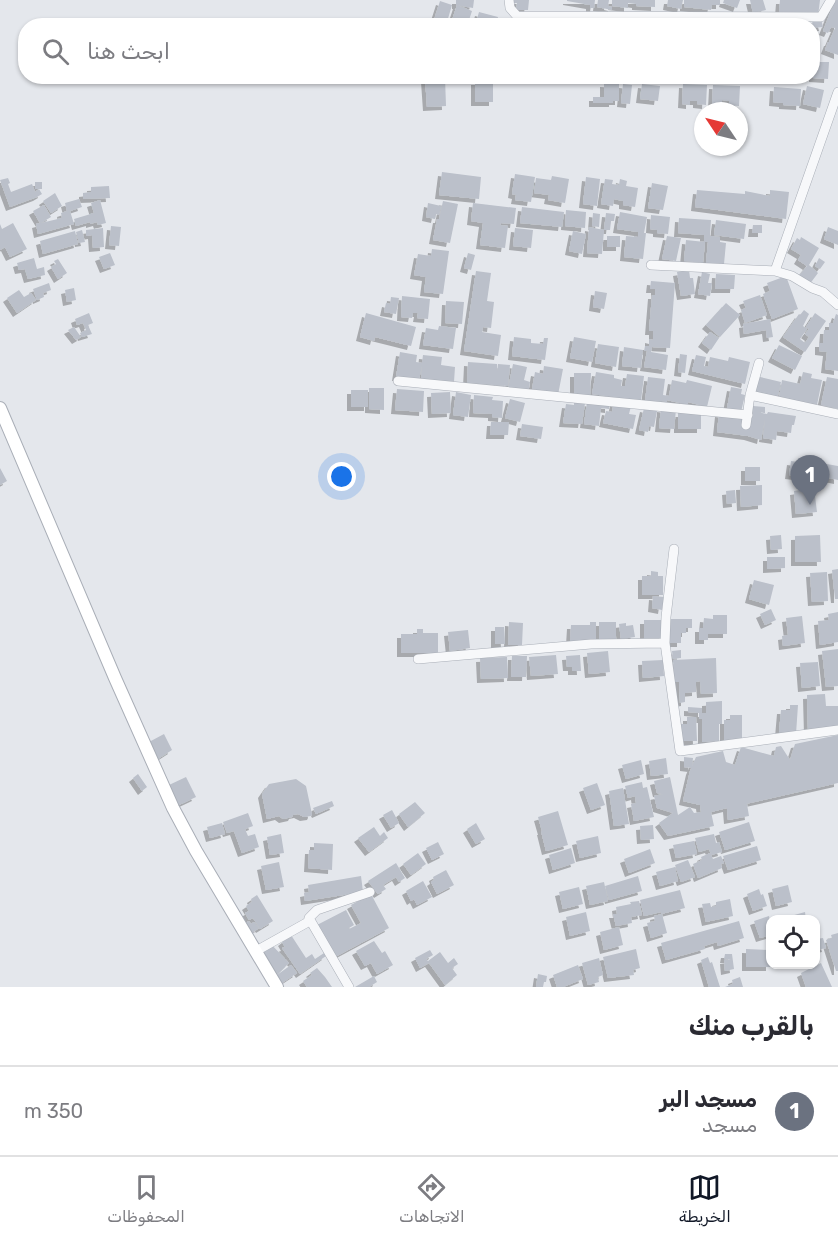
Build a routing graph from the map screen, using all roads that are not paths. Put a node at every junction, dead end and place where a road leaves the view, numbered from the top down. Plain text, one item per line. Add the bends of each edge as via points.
1 (509, 0) edge
2 (831, 0) edge
3 (838, 92) edge
4 (651, 265) dead end
5 (775, 272) junction
6 (838, 305) edge
7 (759, 363) dead end
8 (398, 381) dead end
9 (750, 395) junction
10 (0, 408) edge
11 (838, 414) edge
12 (748, 415) junction
13 (746, 425) dead end
14 (674, 549) dead end
15 (665, 643) junction
16 (418, 659) dead end
17 (838, 730) edge
18 (370, 892) dead end
19 (309, 918) junction
20 (256, 951) junction
21 (277, 987) edge
22 (349, 987) edge

1 - 2 street via 517,16 786,17 821,17
3 - 5 street
4 - 5 street
5 - 6 street via 823,292
7 - 9 street
8 - 12 street
9 - 11 street
9 - 12 street
10 - 20 main road via 173,808
12 - 13 street
14 - 15 street
15 - 16 street via 591,644
15 - 17 street via 680,751
18 - 19 street via 317,910
19 - 20 street
19 - 22 street
20 - 21 main road

